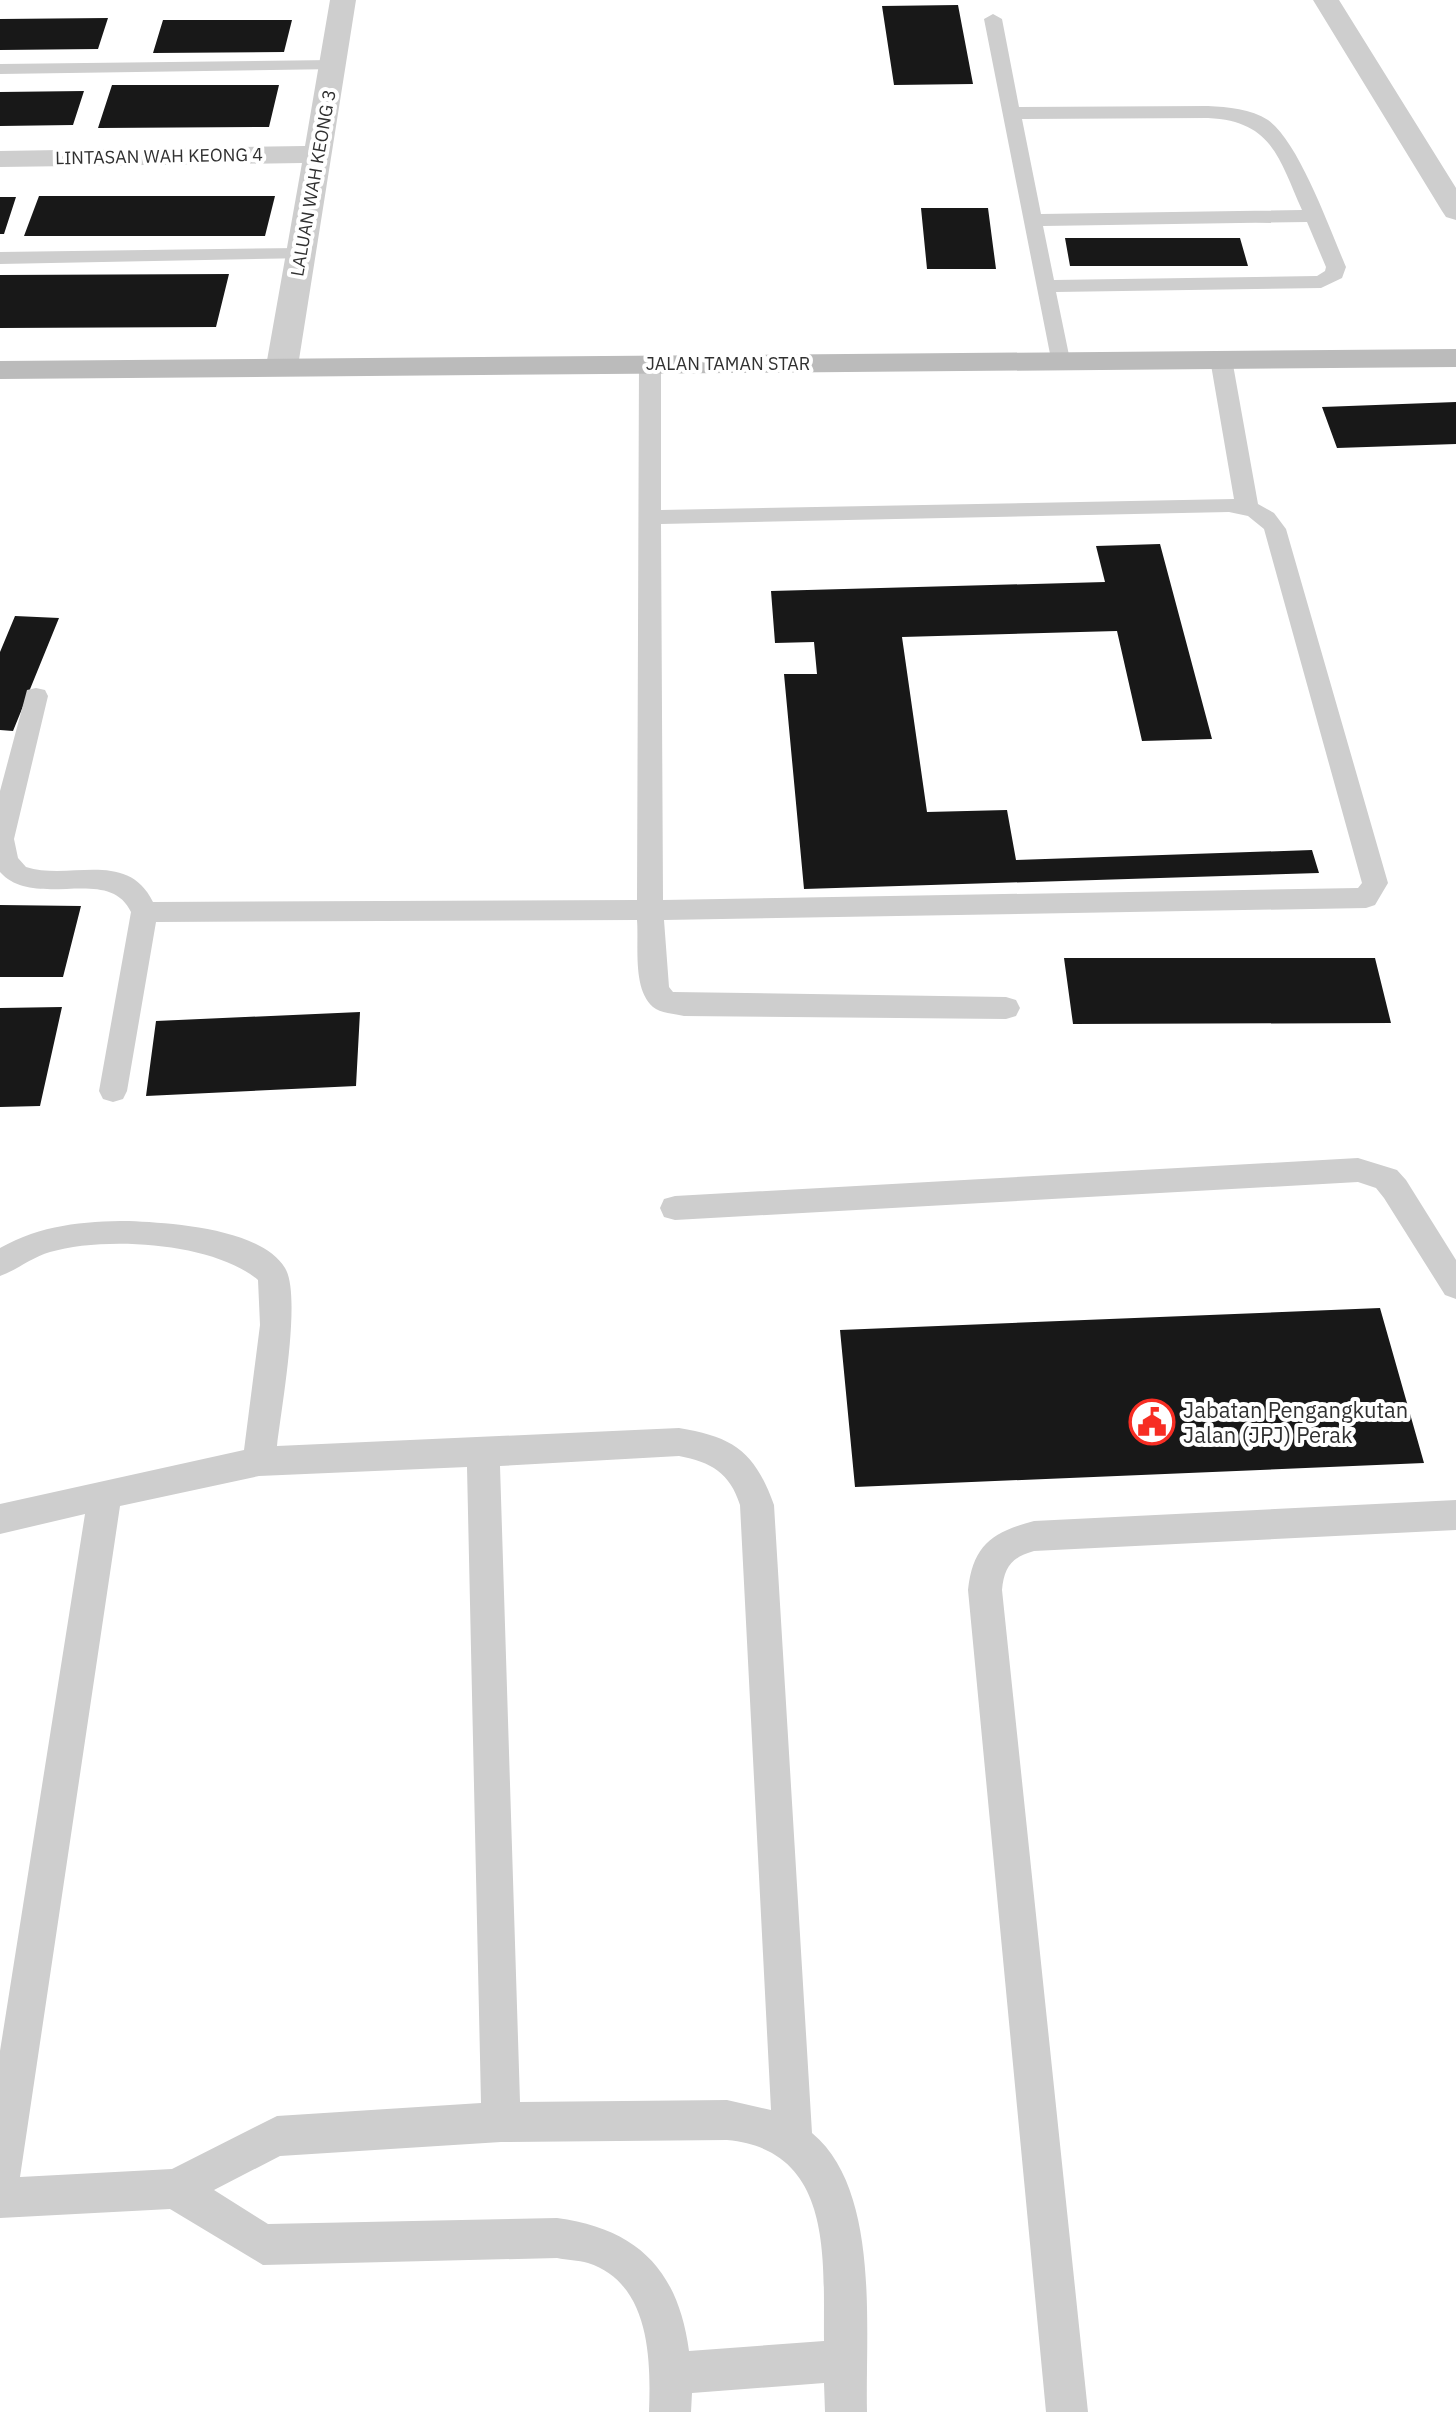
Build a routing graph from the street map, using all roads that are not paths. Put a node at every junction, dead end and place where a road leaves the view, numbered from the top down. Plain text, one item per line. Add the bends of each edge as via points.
1 (343, 0) edge
2 (1326, 0) edge
3 (993, 19) dead end
4 (332, 65) junction
5 (0, 69) edge
6 (1011, 113) junction
7 (318, 154) junction
8 (0, 159) edge
9 (1456, 211) edge
10 (1313, 216) junction
11 (1031, 220) junction
12 (301, 254) junction
13 (0, 258) edge
14 (1045, 286) junction
15 (1456, 358) edge
16 (1221, 359) junction
17 (1059, 360) junction
18 (650, 363) junction
19 (282, 366) junction
20 (0, 370) edge
21 (1247, 507) junction
22 (649, 517) junction
23 (36, 696) dead end
24 (650, 910) junction
25 (144, 912) junction
26 (1006, 1008) dead end
27 (113, 1091) dead end
28 (675, 1208) dead end
29 (0, 1263) edge
30 (1456, 1286) edge
31 (483, 1452) junction
32 (259, 1461) junction
33 (105, 1494) junction
34 (1456, 1515) edge
35 (0, 1519) edge
36 (501, 2122) junction
37 (793, 2141) junction
38 (0, 2178) edge
39 (175, 2189) junction
40 (0, 2198) edge
41 (845, 2361) junction
42 (671, 2392) edge
43 (846, 2412) edge
44 (1067, 2412) edge

1 - 4 street, LALUAN WAH KEONG 3
2 - 9 street
3 - 6 lane
4 - 5 lane
4 - 7 street, LALUAN WAH KEONG 3
6 - 10 lane via 1233,113 1268,129
6 - 11 lane
7 - 8 street, LINTASAN WAH KEONG 4
7 - 12 street, LALUAN WAH KEONG 3
10 - 11 lane
10 - 14 lane via 1336,267 1335,274 1321,282
11 - 14 lane
12 - 13 lane
12 - 19 street, LALUAN WAH KEONG 3
14 - 17 lane
15 - 16 street, JALAN TAMAN STAR
16 - 17 street, JALAN TAMAN STAR
16 - 21 lane
17 - 18 street, JALAN TAMAN STAR
18 - 19 street, JALAN TAMAN STAR
18 - 22 lane
19 - 20 street, JALAN TAMAN STAR
21 - 22 lane
21 - 24 lane via 1270,519 1275,529 1375,883 1366,898
22 - 24 lane
23 - 25 lane via 1,855 10,869 28,878 116,883 132,890
24 - 25 lane
24 - 26 lane via 655,989 664,1001
25 - 27 lane
28 - 30 lane via 1358,1170 1386,1179 1395,1189
29 - 32 lane via 31,1245 93,1234 186,1238 253,1258 273,1274 276,1325
31 - 32 lane
31 - 36 lane
31 - 37 lane via 679,1442 708,1446 732,1459 749,1479 757,1505
32 - 33 lane
33 - 35 lane
33 - 38 lane
34 - 44 lane via 1034,1536 1013,1541 996,1553 986,1570
36 - 37 lane via 727,2120 761,2125
36 - 39 lane via 277,2136
37 - 41 lane via 818,2168 835,2201 843,2239
39 - 40 lane
39 - 42 lane via 263,2245 557,2238 593,2244 626,2262 651,2291 668,2329
41 - 42 lane
41 - 43 lane

